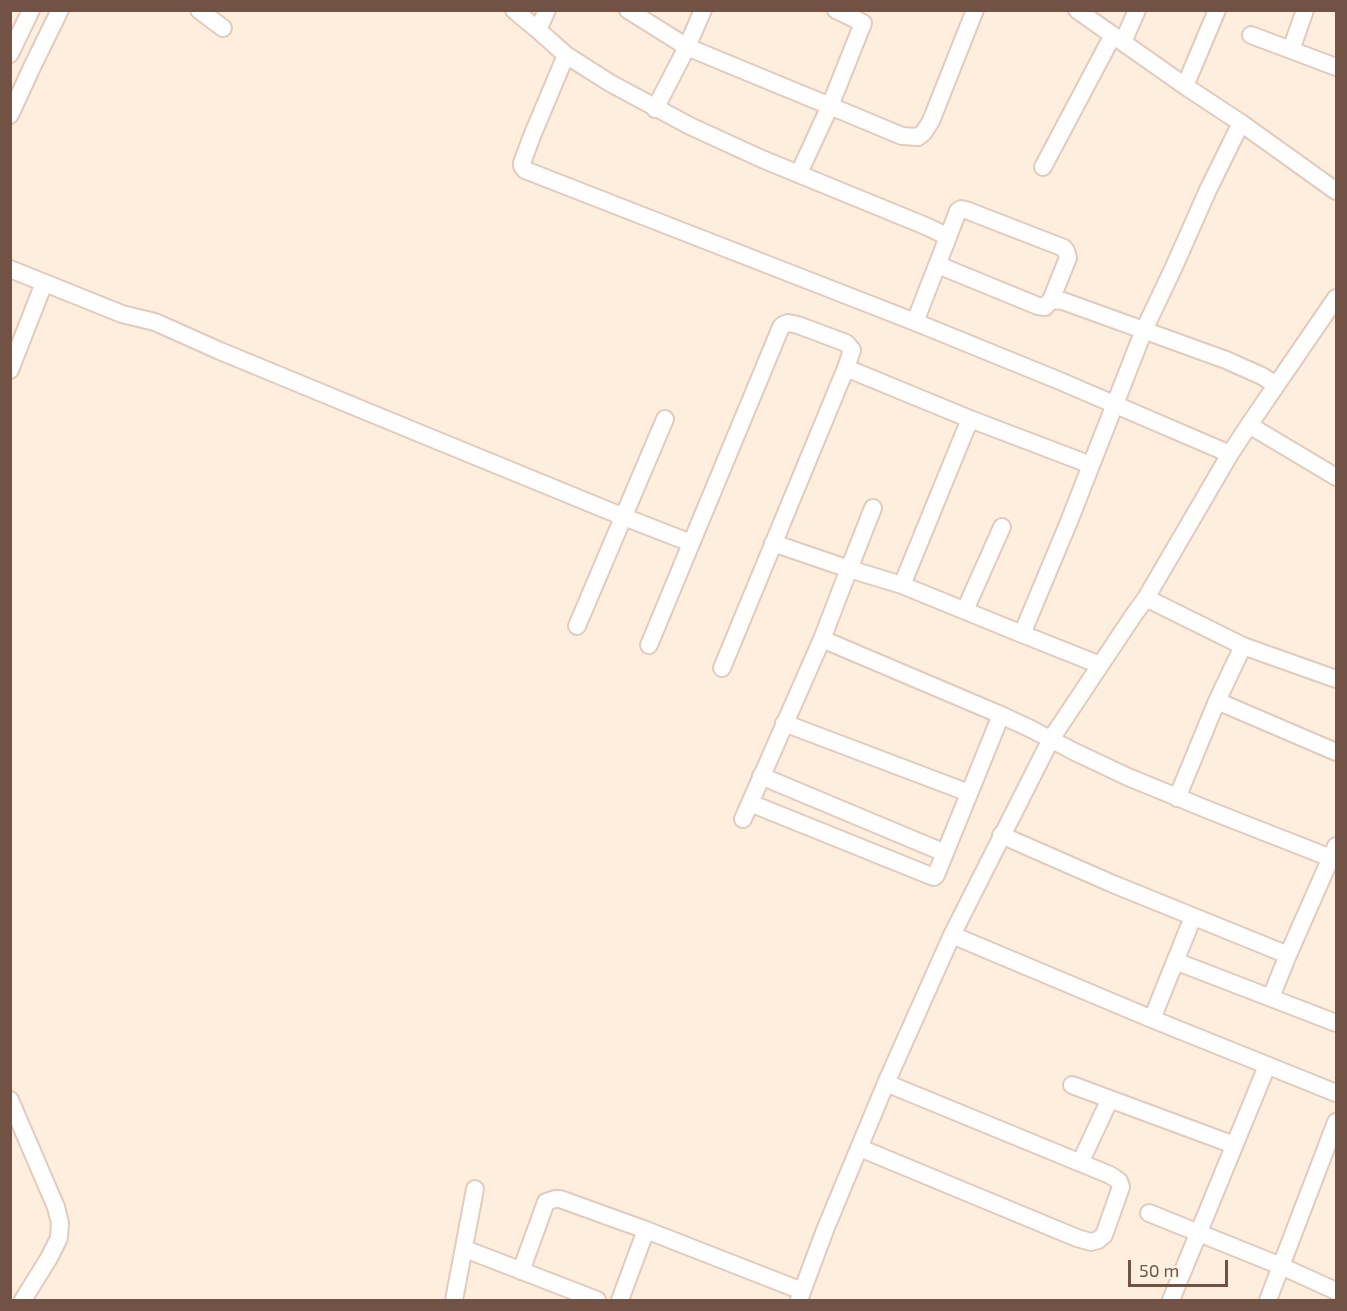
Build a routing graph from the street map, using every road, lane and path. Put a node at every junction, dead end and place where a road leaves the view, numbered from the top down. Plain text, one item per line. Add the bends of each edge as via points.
1 (31, 10) edge
2 (60, 10) edge
3 (199, 10) edge
4 (514, 10) edge
5 (548, 10) edge
6 (628, 10) edge
7 (703, 10) edge
8 (836, 10) edge
9 (975, 10) edge
10 (1077, 10) edge
11 (1137, 10) edge
12 (1217, 10) edge
13 (1305, 10) edge
14 (866, 17) edge
15 (223, 28) dead end
16 (538, 30) junction
17 (1251, 35) dead end
18 (1118, 39) junction
19 (687, 47) junction
20 (1291, 50) junction
21 (10, 54) edge
22 (566, 55) junction
23 (1336, 67) edge
24 (1185, 86) junction
25 (830, 106) junction
26 (655, 109) junction
27 (10, 115) edge
28 (1241, 123) junction
29 (1043, 167) dead end
30 (799, 173) junction
31 (1334, 183) edge
32 (948, 237) junction
33 (938, 265) junction
34 (10, 269) edge
35 (44, 283) junction
36 (1336, 298) edge
37 (1051, 300) junction
38 (915, 322) junction
39 (1144, 330) junction
40 (846, 368) junction
41 (10, 370) edge
42 (1276, 385) junction
43 (1115, 404) junction
44 (666, 419) dead end
45 (970, 419) junction
46 (1249, 425) junction
47 (1230, 454) junction
48 (1090, 465) junction
49 (1336, 477) edge
50 (873, 508) dead end
51 (624, 517) junction
52 (1002, 526) dead end
53 (692, 543) junction
54 (773, 543) junction
55 (849, 569) junction
56 (902, 585) junction
57 (1146, 598) junction
58 (965, 610) junction
59 (577, 626) dead end
60 (1022, 634) junction
61 (822, 639) junction
62 (649, 645) dead end
63 (1243, 646) junction
64 (1100, 665) junction
65 (722, 668) dead end
66 (1336, 679) edge
67 (1217, 701) junction
68 (1001, 715) junction
69 (784, 723) junction
70 (1051, 739) junction
71 (1336, 752) edge
72 (761, 776) junction
73 (969, 793) junction
74 (1178, 798) junction
75 (750, 803) junction
76 (743, 819) dead end
77 (1001, 835) junction
78 (945, 853) junction
79 (1335, 854) edge
80 (1193, 917) junction
81 (952, 935) junction
82 (1288, 955) junction
83 (1175, 961) junction
84 (1271, 998) junction
85 (1152, 1019) junction
86 (1336, 1023) edge
87 (1267, 1066) junction
88 (886, 1083) junction
89 (1072, 1085) dead end
90 (1336, 1094) edge
91 (1110, 1099) junction
92 (10, 1100) edge
93 (1336, 1122) edge
94 (1234, 1145) junction
95 (860, 1148) junction
96 (1080, 1163) junction
97 (476, 1189) dead end
98 (1149, 1214) dead end
99 (646, 1230) junction
100 (1199, 1233) junction
101 (465, 1249) junction
102 (1281, 1266) junction
103 (521, 1271) junction
104 (1336, 1291) edge
105 (801, 1296) edge
106 (23, 1300) edge
107 (454, 1300) edge
108 (597, 1300) edge
109 (620, 1300) edge
110 (1171, 1300) edge
111 (1268, 1300) edge

1 - 21 street
2 - 27 street
3 - 15 street
4 - 16 street
5 - 16 street
6 - 19 street
7 - 19 street
8 - 14 street
9 - 25 street via 931,121 918,137 902,136
10 - 18 street
11 - 18 street
12 - 24 street
13 - 20 street
14 - 25 street
16 - 22 street
17 - 20 street
18 - 24 street
18 - 29 street
19 - 25 street
19 - 26 street
20 - 23 street
22 - 26 street
22 - 38 street via 522,163 525,170
24 - 28 street
25 - 30 street
26 - 30 street
28 - 31 street
28 - 39 street
30 - 32 street
32 - 33 street
32 - 37 street via 962,209 1064,248 1068,258
33 - 37 street via 1038,306 1045,307
33 - 38 street
34 - 35 street
35 - 41 street
35 - 51 street via 122,314 155,322
36 - 42 street
37 - 39 street
38 - 43 street
39 - 42 street via 1226,360
39 - 43 street
40 - 45 street
40 - 53 street via 852,350 846,343 798,325 783,324
40 - 54 street
42 - 46 street
43 - 47 street
43 - 48 street
44 - 51 street
45 - 48 street
45 - 56 street
46 - 47 street
46 - 49 street
47 - 57 street
48 - 60 street
50 - 55 street
51 - 53 street
51 - 59 street
52 - 58 street
53 - 62 street
54 - 55 street
54 - 65 street
55 - 56 street
55 - 61 street
56 - 58 street
57 - 63 street
57 - 64 street
58 - 60 street
60 - 64 street
61 - 68 street
61 - 69 street
63 - 66 street
63 - 67 street
64 - 70 street
67 - 71 street
67 - 74 street
68 - 70 street
68 - 73 street
69 - 72 street
69 - 73 street
70 - 74 street
70 - 77 street
72 - 75 street
72 - 78 street
73 - 78 street
74 - 79 street
75 - 76 street
75 - 78 street via 934,877
77 - 80 street
77 - 81 street
79 - 82 street
80 - 82 street
80 - 83 street
81 - 85 street
81 - 88 street
82 - 84 street
83 - 84 street
83 - 85 street
84 - 86 street
85 - 87 street
87 - 90 street
87 - 94 street
88 - 95 street
88 - 96 street
89 - 91 street
91 - 94 street
91 - 96 street
92 - 106 street via 60,1223 50,1258
93 - 102 street
94 - 100 street
95 - 96 street via 1091,1242 1104,1235 1121,1187 1110,1175
95 - 105 street
97 - 101 street
98 - 100 street
99 - 103 street via 551,1199 546,1202
99 - 105 street
99 - 109 street
100 - 102 street
100 - 110 street
101 - 103 street
101 - 107 street
102 - 104 street
102 - 111 street
103 - 108 street

